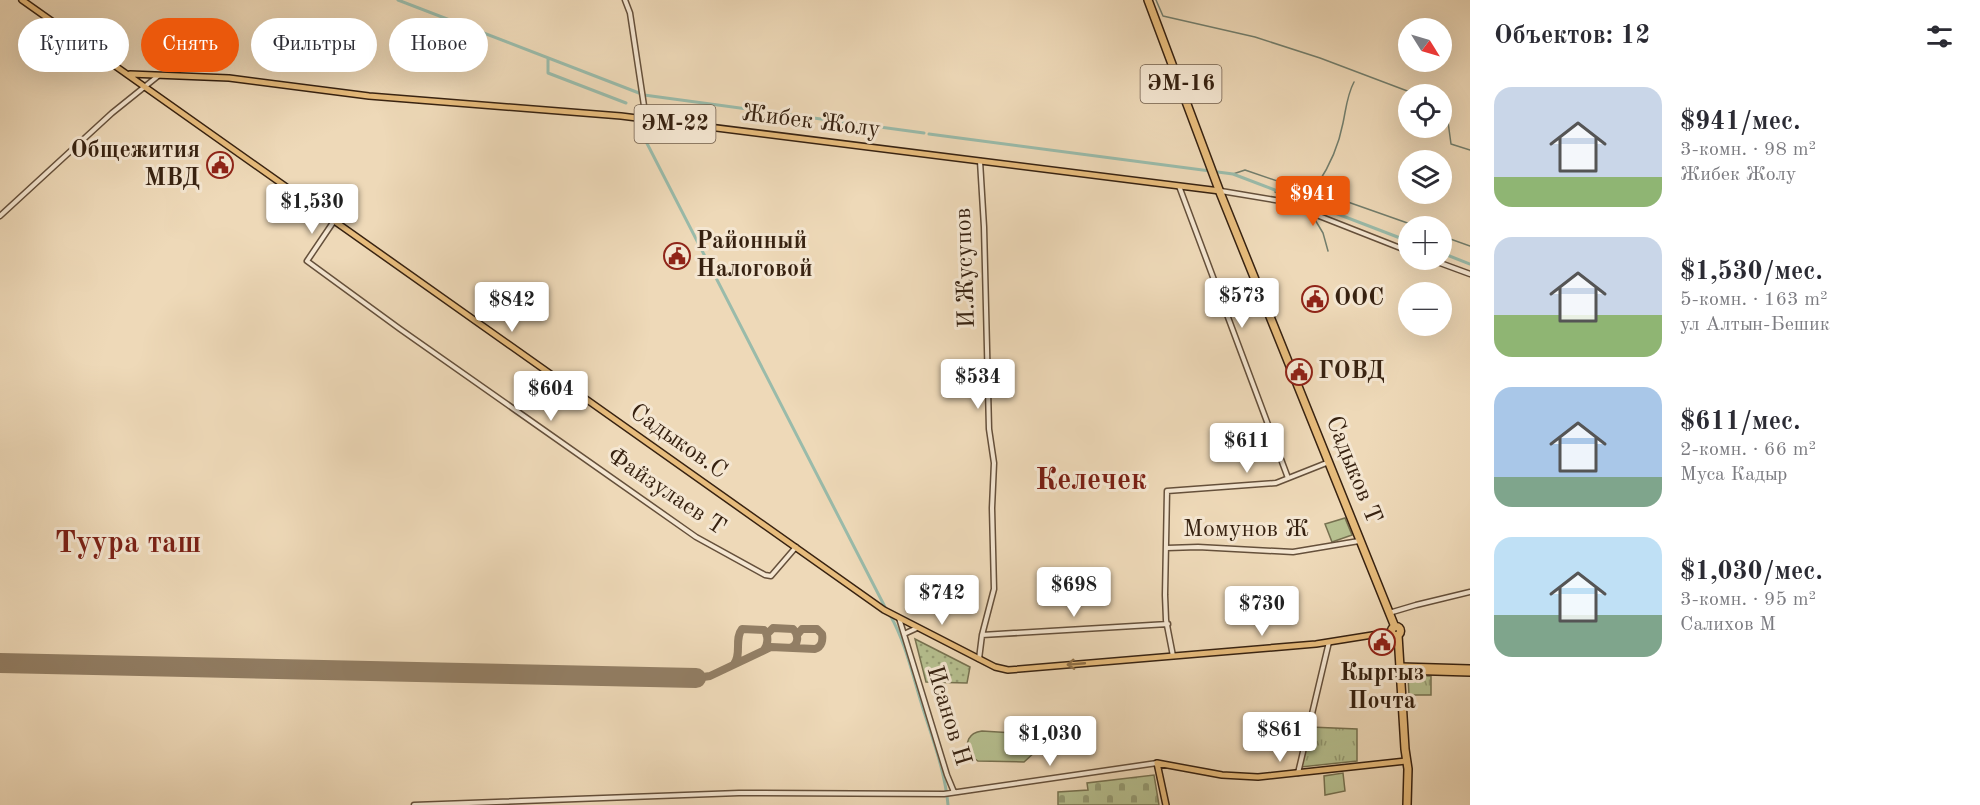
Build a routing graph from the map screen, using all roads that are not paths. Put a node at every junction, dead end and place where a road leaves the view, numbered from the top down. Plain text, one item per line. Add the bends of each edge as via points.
1 (22, 0) edge
2 (625, 0) edge
3 (1148, 0) edge
4 (128, 74) junction
5 (158, 76) junction
6 (145, 86) junction
7 (646, 120) junction
8 (980, 160) junction
9 (1179, 186) junction
10 (1221, 193) junction
11 (0, 216) edge
12 (334, 221) junction
13 (1398, 247) edge
14 (1452, 267) edge
15 (1470, 274) edge
16 (1329, 462) junction
17 (1288, 478) junction
18 (1360, 540) junction
19 (796, 547) junction
20 (1167, 548) junction
21 (1470, 592) edge
22 (1389, 613) junction
23 (896, 615) junction
24 (1168, 624) junction
25 (919, 627) junction
26 (1395, 631) junction
27 (904, 634) junction
28 (982, 635) junction
29 (1329, 641) junction
30 (1173, 656) junction
31 (979, 659) junction
32 (1470, 668) edge
33 (1401, 669) junction
34 (1470, 673) edge
35 (1406, 761) junction
36 (1157, 763) junction
37 (1298, 773) junction
38 (954, 792) junction
39 (414, 805) edge
40 (1166, 805) edge
41 (1407, 805) edge

1 - 4 main road, Садыков.С
2 - 7 street
3 - 10 highway, ЭМ-16
4 - 5 main road, Жибек Жолу / ЭМ-22
4 - 6 main road, Садыков.С
5 - 6 street
5 - 7 main road, Жибек Жолу / ЭМ-22 via 230,78 369,96
6 - 11 street
6 - 12 main road, Садыков.С
7 - 8 main road, Жибек Жолу / ЭМ-22
8 - 9 main road, Жибек Жолу / ЭМ-22
8 - 28 street, И.Жусупов via 989,429 994,463 994,589
9 - 10 main road, Жибек Жолу / ЭМ-22
9 - 17 street
10 - 13 street, Жибек Жолу via 1281,201
10 - 16 highway, Садыков Т / ЭМ-16
12 - 19 main road, Садыков.С
12 - 19 street, Файзулаев Т via 307,261 696,537 771,576
14 - 15 street
16 - 17 street
16 - 18 highway, Садыков Т / ЭМ-16
17 - 20 street via 1276,483 1167,491
18 - 20 street, Момунов Ж via 1293,552
18 - 22 highway, Садыков Т / ЭМ-16
19 - 23 main road, Садыков.С
20 - 24 street
21 - 22 street
22 - 26 highway, Садыков Т / ЭМ-16
23 - 25 main road
23 - 27 street, Исанов Н
24 - 28 street
24 - 30 street
25 - 27 street
25 - 31 main road
26 - 29 main road
26 - 33 highway, ЭМ-16
27 - 38 street, Исанов Н
28 - 31 street, И.Жусупов
29 - 30 main road
29 - 37 street
30 -> 31 main road via 1008,670
32 - 33 main road
33 - 34 main road
33 - 35 highway, ЭМ-16
35 - 37 main road
35 - 41 highway, ЭМ-16
36 - 37 main road via 1242,777
36 - 38 street
36 - 40 main road
38 - 39 street via 739,793

